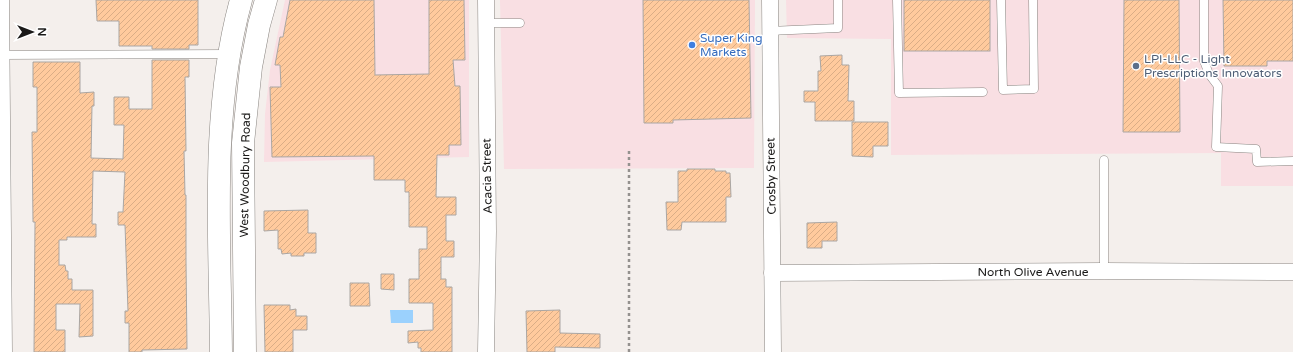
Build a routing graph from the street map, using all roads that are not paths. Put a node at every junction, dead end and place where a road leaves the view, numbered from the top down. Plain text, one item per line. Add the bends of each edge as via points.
1 (1, 0) edge
2 (241, 0) edge
3 (266, 0) edge
4 (486, 0) edge
5 (770, 0) edge
6 (838, 0) edge
7 (897, 0) edge
8 (1001, 0) edge
9 (1034, 0) edge
10 (1204, 0) edge
11 (486, 23) junction
12 (520, 23) dead end
13 (769, 31) junction
14 (229, 54) junction
15 (1, 55) junction
16 (983, 92) dead end
17 (1104, 160) dead end
18 (1293, 161) edge
19 (1104, 271) junction
20 (1293, 272) edge
21 (772, 273) junction
22 (4, 352) edge
23 (221, 352) edge
24 (245, 352) edge
25 (486, 352) edge
26 (773, 352) edge

1 - 15 street
2 - 14 main road, West Woodbury Road
3 - 24 main road, West Woodbury Road via 251,67 243,143
4 - 11 street, Acacia Street
5 - 13 street, Crosby Street
6 - 13 lane via 838,28
7 - 16 lane via 899,93
8 - 9 lane via 1003,90 1034,89
10 - 18 lane via 1204,61 1218,86 1216,147 1256,149 1257,162
11 - 12 lane
11 - 25 street, Acacia Street
13 - 21 street, Crosby Street
14 - 15 lane
14 - 23 main road, West Woodbury Road via 222,102 220,144
15 - 22 street
17 - 19 lane
19 - 20 street, North Olive Avenue
19 - 21 street, North Olive Avenue
21 - 26 street, Crosby Street

